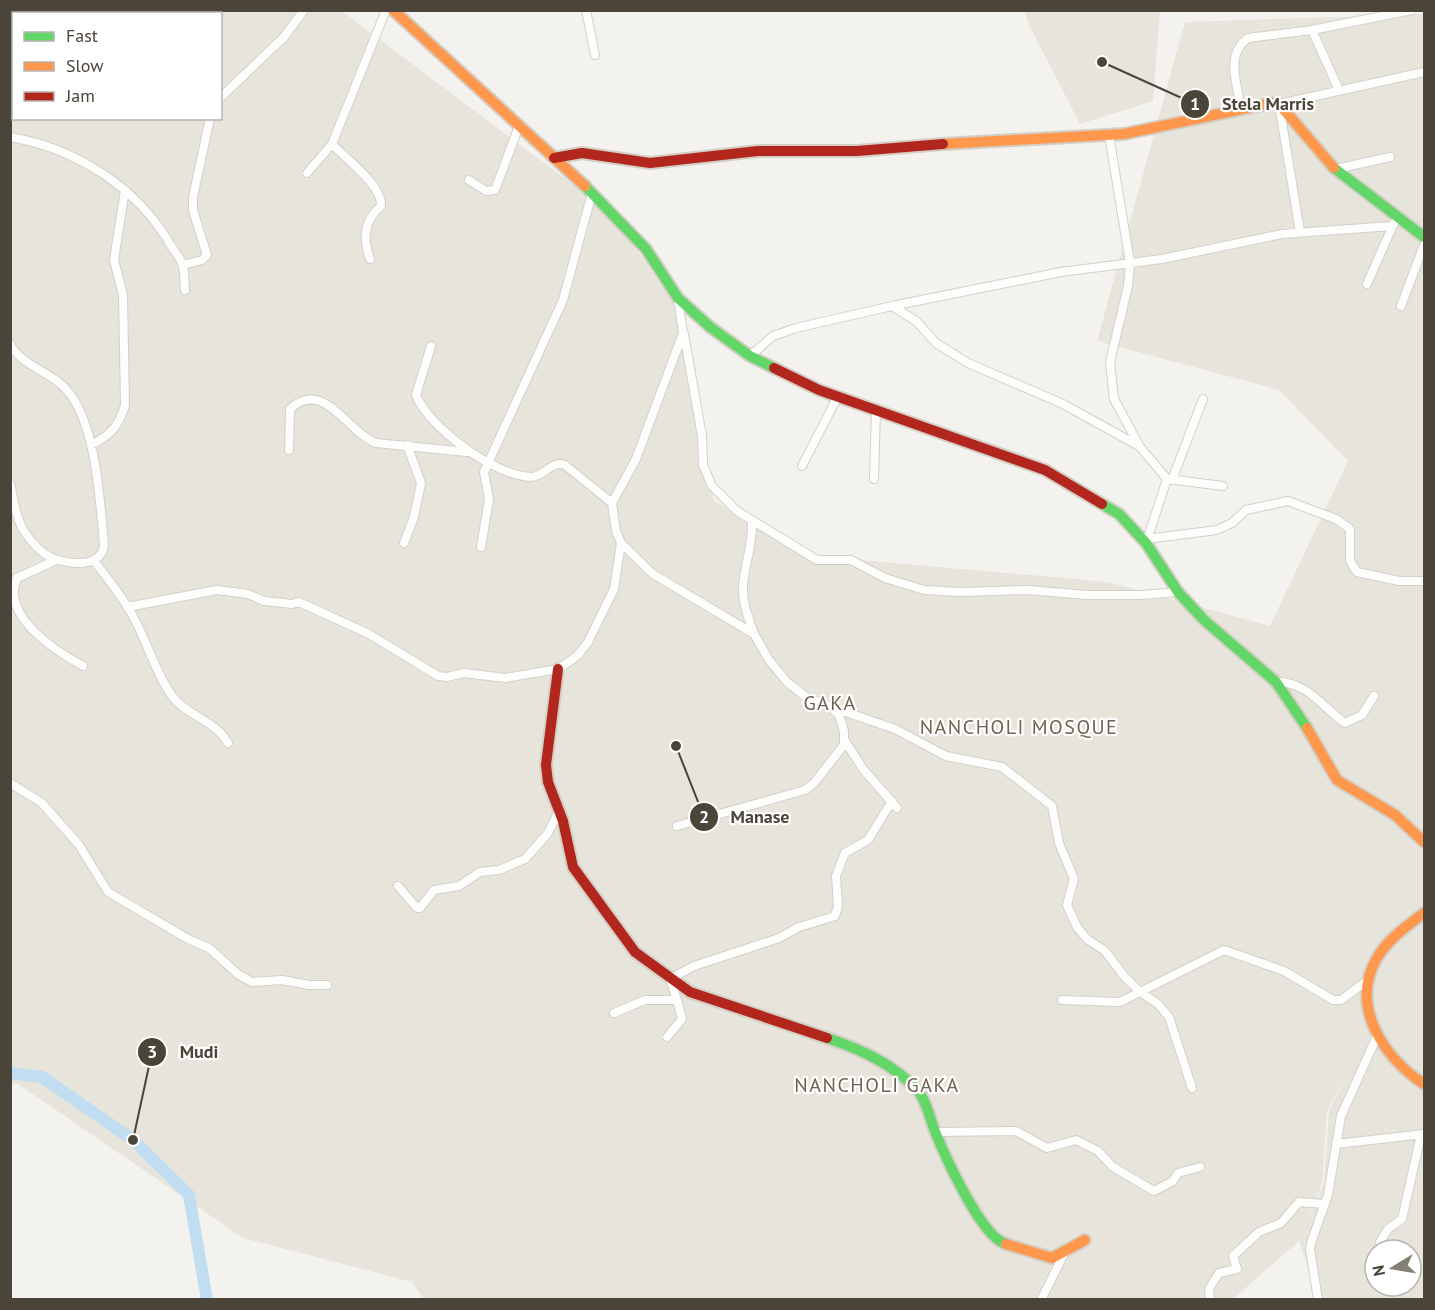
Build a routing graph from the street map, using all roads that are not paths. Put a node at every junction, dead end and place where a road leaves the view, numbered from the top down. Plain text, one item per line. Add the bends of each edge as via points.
1 (304, 10) edge
2 (386, 10) edge
3 (393, 10) edge
4 (586, 10) edge
5 (1412, 10) edge
6 (1312, 30) junction
7 (595, 55) dead end
8 (1425, 72) edge
9 (1339, 90) junction
10 (222, 96) edge
11 (1279, 104) junction
12 (1241, 108) junction
13 (210, 120) edge
14 (519, 126) junction
15 (1109, 135) junction
16 (10, 137) edge
17 (332, 144) junction
18 (1390, 157) dead end
19 (554, 158) junction
20 (1336, 169) junction
21 (307, 173) dead end
22 (469, 180) dead end
23 (125, 190) junction
24 (592, 193) junction
25 (1399, 215) junction
26 (1392, 226) junction
27 (1300, 232) junction
28 (1425, 237) edge
29 (1425, 245) edge
30 (370, 259) dead end
31 (1130, 263) junction
32 (183, 265) junction
33 (1366, 284) dead end
34 (185, 290) dead end
35 (678, 298) junction
36 (892, 306) junction
37 (1401, 306) dead end
38 (683, 333) junction
39 (10, 344) edge
40 (431, 346) dead end
41 (750, 356) junction
42 (838, 396) junction
43 (1203, 399) dead end
44 (876, 410) junction
45 (91, 445) junction
46 (407, 445) junction
47 (1140, 447) junction
48 (289, 450) dead end
49 (467, 452) junction
50 (489, 463) junction
51 (802, 466) dead end
52 (874, 479) dead end
53 (1169, 479) junction
54 (10, 484) edge
55 (1223, 486) dead end
56 (612, 503) junction
57 (752, 521) junction
58 (1146, 541) junction
59 (404, 543) dead end
60 (621, 543) junction
61 (481, 547) dead end
62 (56, 560) junction
63 (94, 561) junction
64 (14, 577) edge
65 (1425, 581) edge
66 (1178, 592) junction
67 (12, 604) edge
68 (127, 607) junction
69 (754, 634) junction
70 (83, 666) dead end
71 (558, 669) junction
72 (1276, 682) junction
73 (1374, 696) dead end
74 (828, 706) junction
75 (845, 741) junction
76 (228, 743) dead end
77 (10, 783) edge
78 (558, 813) junction
79 (677, 826) dead end
80 (1425, 842) edge
81 (398, 886) dead end
82 (1425, 914) edge
83 (670, 979) junction
84 (1368, 980) junction
85 (327, 985) dead end
86 (1139, 991) junction
87 (677, 1000) junction
88 (1062, 1000) dead end
89 (614, 1013) dead end
90 (1378, 1034) junction
91 (667, 1037) dead end
92 (1425, 1084) edge
93 (1192, 1088) dead end
94 (938, 1132) junction
95 (1423, 1134) edge
96 (1336, 1144) junction
97 (1200, 1167) dead end
98 (1324, 1204) junction
99 (1382, 1238) edge
100 (1085, 1240) dead end
101 (1065, 1252) junction
102 (1041, 1299) edge
103 (1210, 1299) edge
104 (1318, 1299) edge

1 - 10 street via 284,37
2 - 17 street
3 - 14 street
4 - 7 street
5 - 6 street
6 - 9 street
6 - 12 street via 1248,38 1239,44 1234,66
8 - 9 street
9 - 11 street
11 - 12 street
11 - 20 street
11 - 27 street
12 - 15 street
13 - 32 street via 193,197 193,210 207,255
14 - 19 street
14 - 22 street via 495,190 486,191
15 - 19 street via 857,151 758,151 650,163 582,153
15 - 31 street
16 - 23 street via 62,153
17 - 21 street
17 - 30 street via 380,196 381,206 365,229
18 - 20 street
19 - 24 street
20 - 25 street
23 - 32 street via 154,218
23 - 45 street via 114,260 123,295 125,405 114,432
24 - 35 street via 646,249
24 - 50 street via 563,300
25 - 26 street
25 - 28 street
26 - 27 street
26 - 33 street
27 - 31 street
29 - 37 street
31 - 36 street via 1061,272
31 - 47 street via 1110,377 1118,411
32 - 34 street
35 - 38 street
35 - 41 street
36 - 41 street via 772,336
36 - 47 street via 916,321 936,343 968,363 1063,404
38 - 56 street via 636,459
38 - 57 street via 706,476 722,499
39 - 45 street via 17,355 72,396 81,410
40 - 49 street via 416,395
41 - 42 street via 786,376
42 - 44 street
42 - 51 street
43 - 53 street
44 - 52 street
44 - 58 street via 1045,470 1119,514
45 - 63 street via 104,545
46 - 48 street via 366,439 331,406 305,399 290,409
46 - 49 street
46 - 59 street via 421,483
47 - 53 street
49 - 50 street
50 - 56 street via 534,477 560,463
50 - 61 street via 484,472 489,499
53 - 55 street
53 - 58 street
54 - 62 street via 25,533
56 - 60 street
57 - 66 street via 817,560 851,560 885,578 924,590 1141,595
57 - 69 street via 752,549 743,586
58 - 65 street via 1217,530 1257,505 1288,501 1348,526 1350,561 1357,572 1399,581
58 - 66 street
60 - 69 street via 663,581
60 - 71 street via 618,577 606,607 578,655
62 - 63 street
62 - 64 street
63 - 68 street
64 - 67 street
66 - 72 street via 1216,633
67 - 70 street via 36,635
68 - 71 street via 217,590 248,594 264,601 310,605 369,634 438,676 464,673 505,678
68 - 76 street via 159,677 173,698 215,728
69 - 74 street via 787,682 806,697
71 - 78 street via 546,762
72 - 73 street via 1305,689 1345,723 1362,715
72 - 80 street via 1337,780 1395,815
74 - 75 street via 842,721
74 - 86 street via 896,729 946,756 1002,767 1052,806 1059,843 1074,879 1068,908 1081,933 1105,951
75 - 79 street via 805,790
75 - 83 street via 895,805 868,840 845,853 836,876 835,916 694,966
77 - 85 street via 42,803 79,845 108,892 209,948 252,982 282,980
78 - 81 street via 548,833 525,859 499,870 480,872 459,886 434,890 420,908
78 - 83 street via 573,867 582,881 630,946
82 - 84 street via 1383,948
83 - 87 street
83 - 94 street via 698,994 867,1053 919,1092
84 - 86 street via 1341,1000 1334,1000 1284,971 1224,950
84 - 90 street via 1368,999
86 - 88 street via 1115,1003
86 - 93 street via 1158,1004 1173,1023
87 - 89 street via 645,1000
87 - 91 street via 682,1018
90 - 92 street via 1392,1059
90 - 96 street via 1341,1116
94 - 97 street via 1016,1131 1047,1148 1076,1140 1154,1191 1173,1181 1178,1173
94 - 101 street via 946,1158 971,1206 998,1242 1049,1258
95 - 96 street
95 - 99 street via 1402,1219
96 - 98 street
98 - 103 street via 1299,1202 1281,1223 1259,1232 1233,1256 1237,1269 1219,1273 1209,1289
98 - 104 street via 1310,1250
100 - 101 street
101 - 102 street

